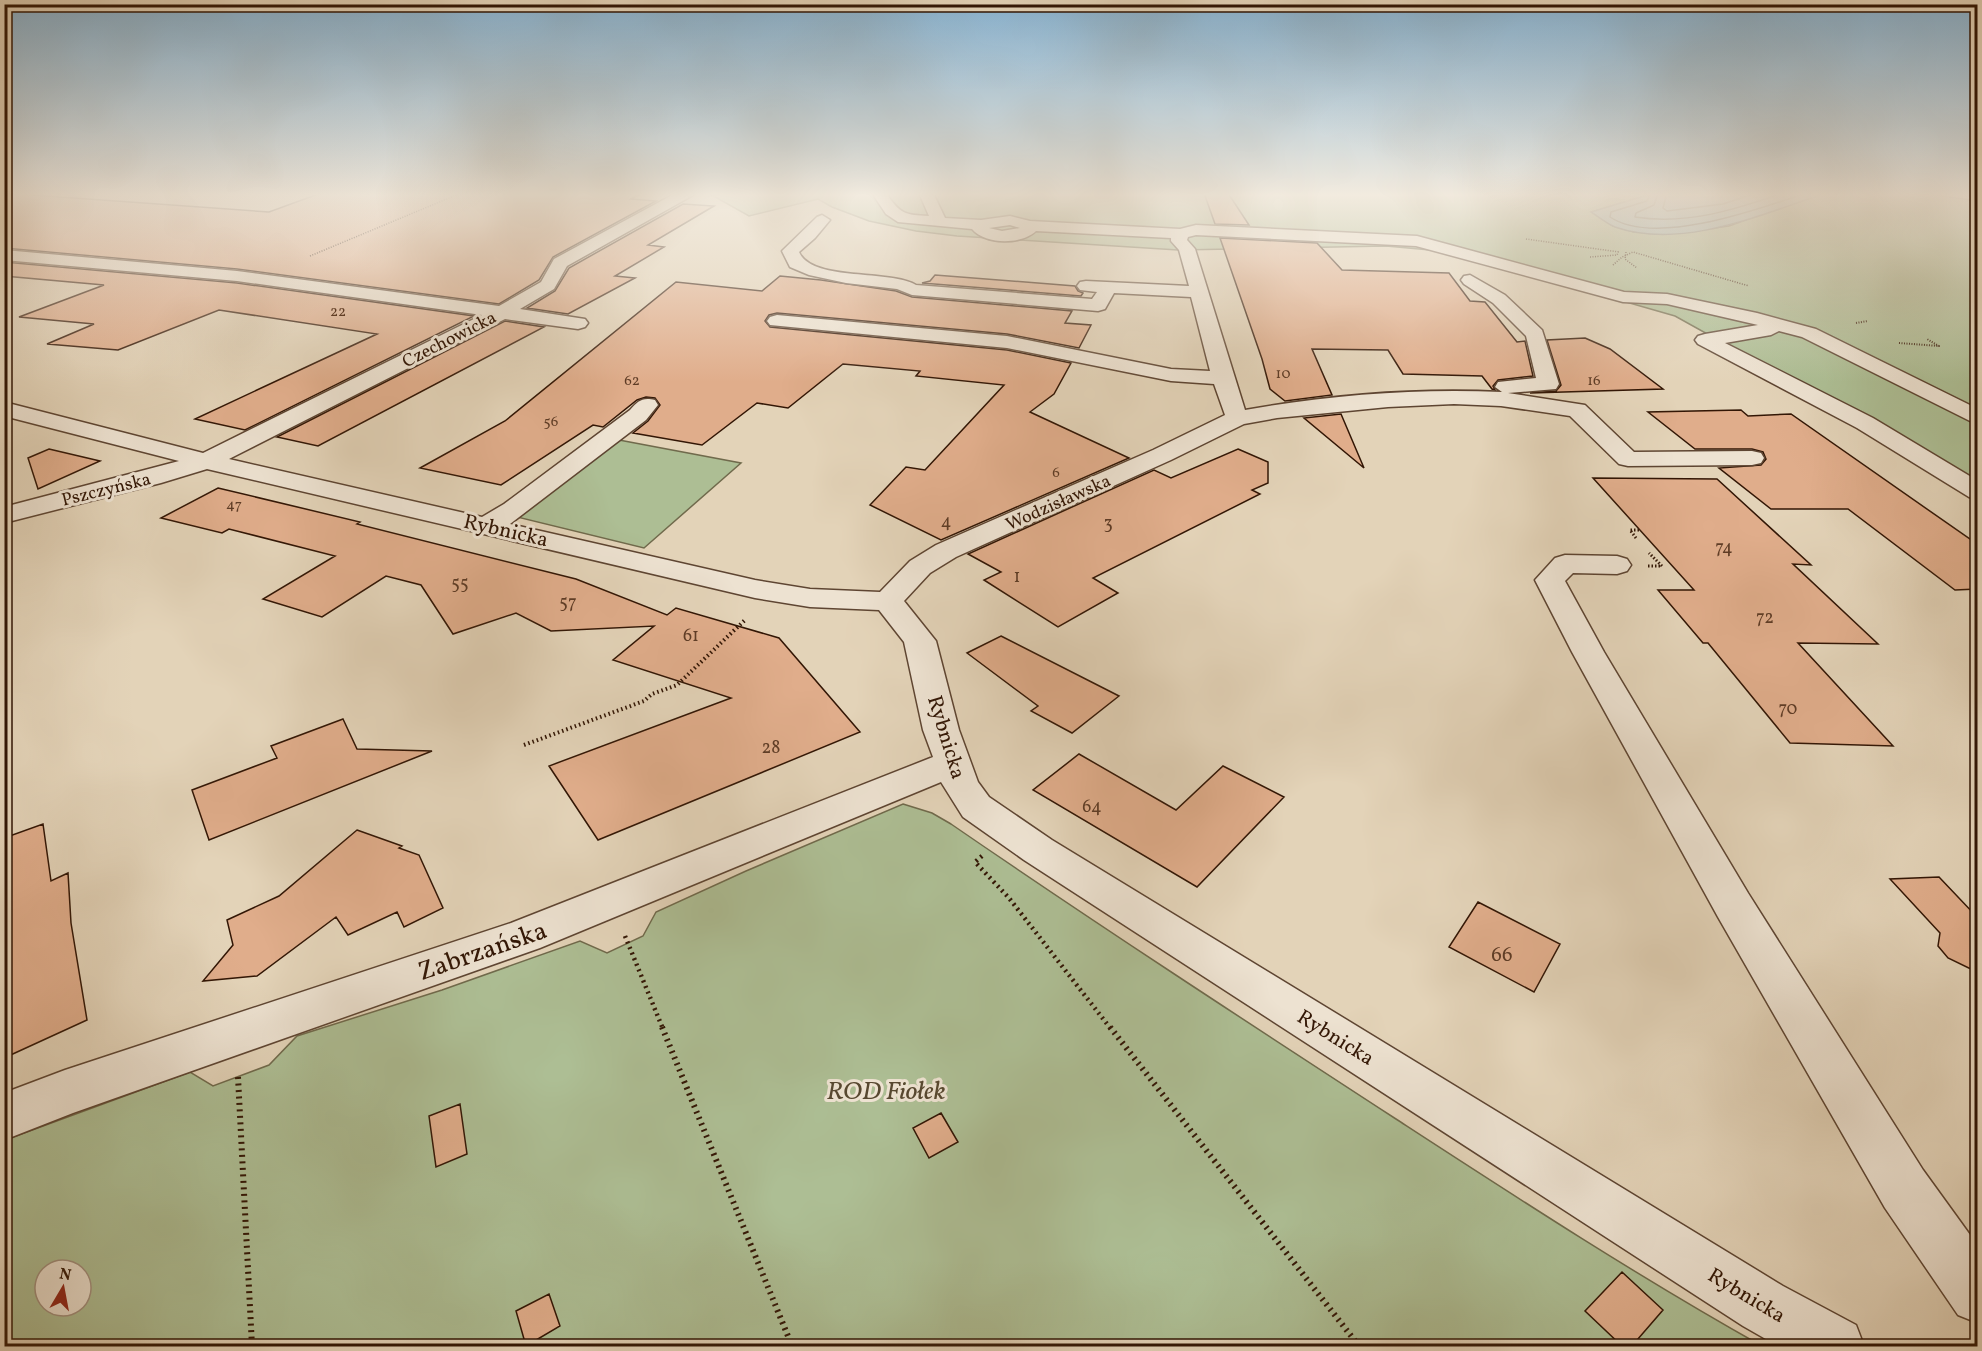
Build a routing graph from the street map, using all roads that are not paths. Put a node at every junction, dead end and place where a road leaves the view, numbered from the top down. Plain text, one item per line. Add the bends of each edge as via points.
1 (16, 256) edge
2 (572, 256) edge
3 (792, 256) edge
4 (1187, 256) edge
5 (1476, 256) edge
6 (1512, 266) junction
7 (890, 269) dead end
8 (912, 271) dead end
9 (1636, 272) junction
10 (1470, 280) dead end
11 (1067, 284) dead end
12 (1108, 288) junction
13 (1198, 292) junction
14 (1610, 294) junction
15 (1667, 299) junction
16 (503, 312) junction
17 (777, 321) dead end
18 (578, 323) dead end
19 (1786, 327) junction
20 (1223, 378) junction
21 (1454, 397) junction
22 (647, 405) dead end
23 (4, 409) edge
24 (1238, 418) junction
25 (1977, 418) edge
26 (1752, 458) dead end
27 (206, 461) junction
28 (1977, 492) edge
29 (4, 515) edge
30 (487, 526) junction
31 (1599, 564) dead end
32 (888, 601) junction
33 (953, 763) junction
34 (4, 1117) edge
35 (1977, 1295) edge
36 (1835, 1347) edge

1 - 16 street, Czechowicka via 237,276
2 - 16 street via 560,263 548,285
3 - 12 street via 803,268 902,284 912,290 1098,305
4 - 13 street
5 - 6 street
6 - 9 street
6 - 14 street
7 - 8 street
9 - 14 street via 1619,292
9 - 15 street
10 - 21 street via 1499,299 1535,334 1548,384 1495,388
11 - 12 street
12 - 13 street
13 - 20 street
14 - 15 street
15 - 19 street
16 - 18 street
16 - 27 street, Czechowicka
17 - 20 street via 1007,342 1171,375
19 - 25 street via 1809,333
19 - 28 street via 1705,340 1864,423
20 - 24 street
21 - 24 street, Wodzisławska via 1377,401
21 - 26 street, Wodzisławska via 1577,410 1628,459
22 - 30 street
23 - 27 street, Rybnicka
24 - 32 street, Wodzisławska via 946,551 920,567
27 - 29 street, Pszczyńska
27 - 30 street, Rybnicka
30 - 32 street, Rybnicka via 783,595
31 - 35 street via 1565,564 1550,580 1733,905 1905,1189
32 - 33 street, Rybnicka via 920,641
33 - 34 street, Zabrzańska via 525,936
33 - 36 street, Rybnicka via 976,807 1038,850 1763,1306

